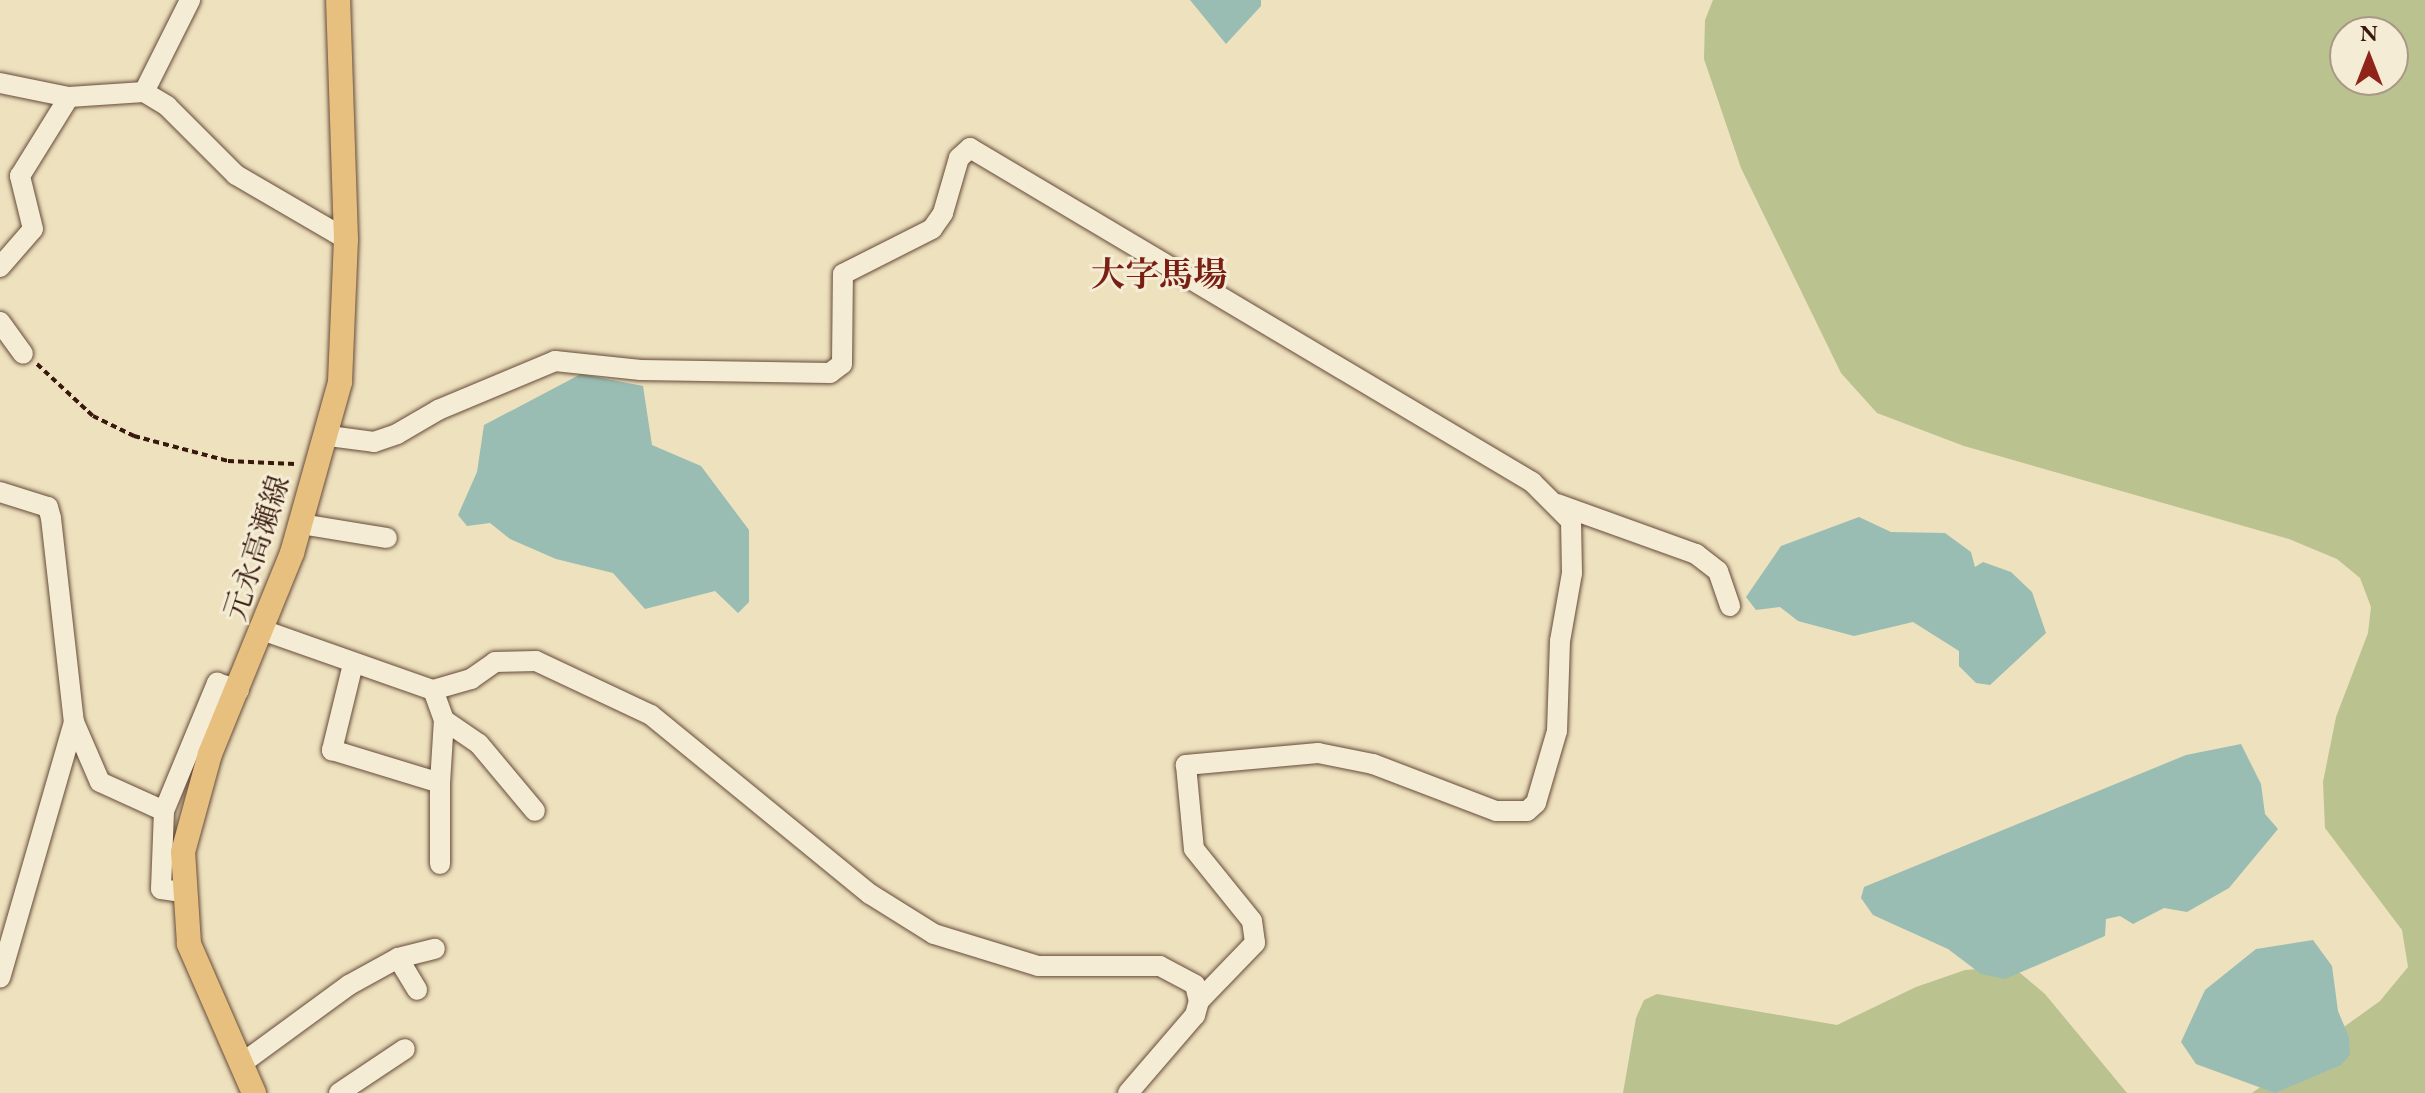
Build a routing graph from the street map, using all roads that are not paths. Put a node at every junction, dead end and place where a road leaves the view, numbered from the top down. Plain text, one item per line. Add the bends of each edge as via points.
1 (190, 0) edge
2 (338, 0) edge
3 (0, 83) edge
4 (144, 92) junction
5 (69, 97) junction
6 (346, 239) junction
7 (0, 267) edge
8 (0, 322) edge
9 (23, 354) road end
10 (329, 436) junction
11 (0, 492) edge
12 (1553, 503) junction
13 (301, 524) junction
14 (387, 538) dead end
15 (1730, 606) dead end
16 (265, 631) junction
17 (353, 664) junction
18 (239, 690) junction
19 (433, 690) junction
20 (444, 720) junction
21 (74, 722) junction
22 (440, 783) junction
23 (164, 811) junction
24 (535, 811) dead end
25 (440, 864) dead end
26 (182, 892) junction
27 (435, 949) dead end
28 (398, 958) junction
29 (0, 978) edge
30 (417, 990) dead end
31 (1199, 1001) junction
32 (405, 1049) dead end
33 (241, 1064) junction
34 (254, 1093) edge
35 (339, 1093) edge
36 (1128, 1093) edge

1 - 4 street
2 - 6 main road, 元永高瀬線
3 - 5 street
4 - 5 street
4 - 6 street via 167,106 236,175
5 - 7 street via 20,176 33,229
6 - 10 main road, 元永高瀬線 via 340,382
8 - 9 street
10 - 12 street via 374,442 555,361 641,370 830,373 842,364 843,274 932,229 943,213 959,158 970,148 1329,357 1532,482
10 - 13 main road, 元永高瀬線
11 - 21 street via 48,507
12 - 15 street via 1696,554 1718,571
12 - 31 street via 1571,521 1572,573 1560,641 1557,731 1536,803 1527,811 1496,811 1373,764 1318,753 1186,765 1198,859 1257,931 1255,943
13 - 14 street
13 - 16 main road, 元永高瀬線
16 - 17 street
16 - 18 main road, 元永高瀬線
17 - 19 street
17 - 22 street via 332,750
18 - 23 street via 217,683
18 - 26 main road, 元永高瀬線 via 190,811
19 - 20 street
19 - 31 street via 471,679 495,662 536,661 651,715 870,894 934,934 1038,966 1160,966 1195,985
20 - 22 street
20 - 24 street via 479,744
21 - 23 street via 100,782
21 - 29 street
22 - 25 street
23 - 26 street via 161,889
26 - 33 main road, 元永高瀬線 via 189,944
27 - 28 street
28 - 30 street
28 - 33 street via 299,1016
31 - 36 street via 1195,1015
32 - 35 street
33 - 34 main road, 元永高瀬線

